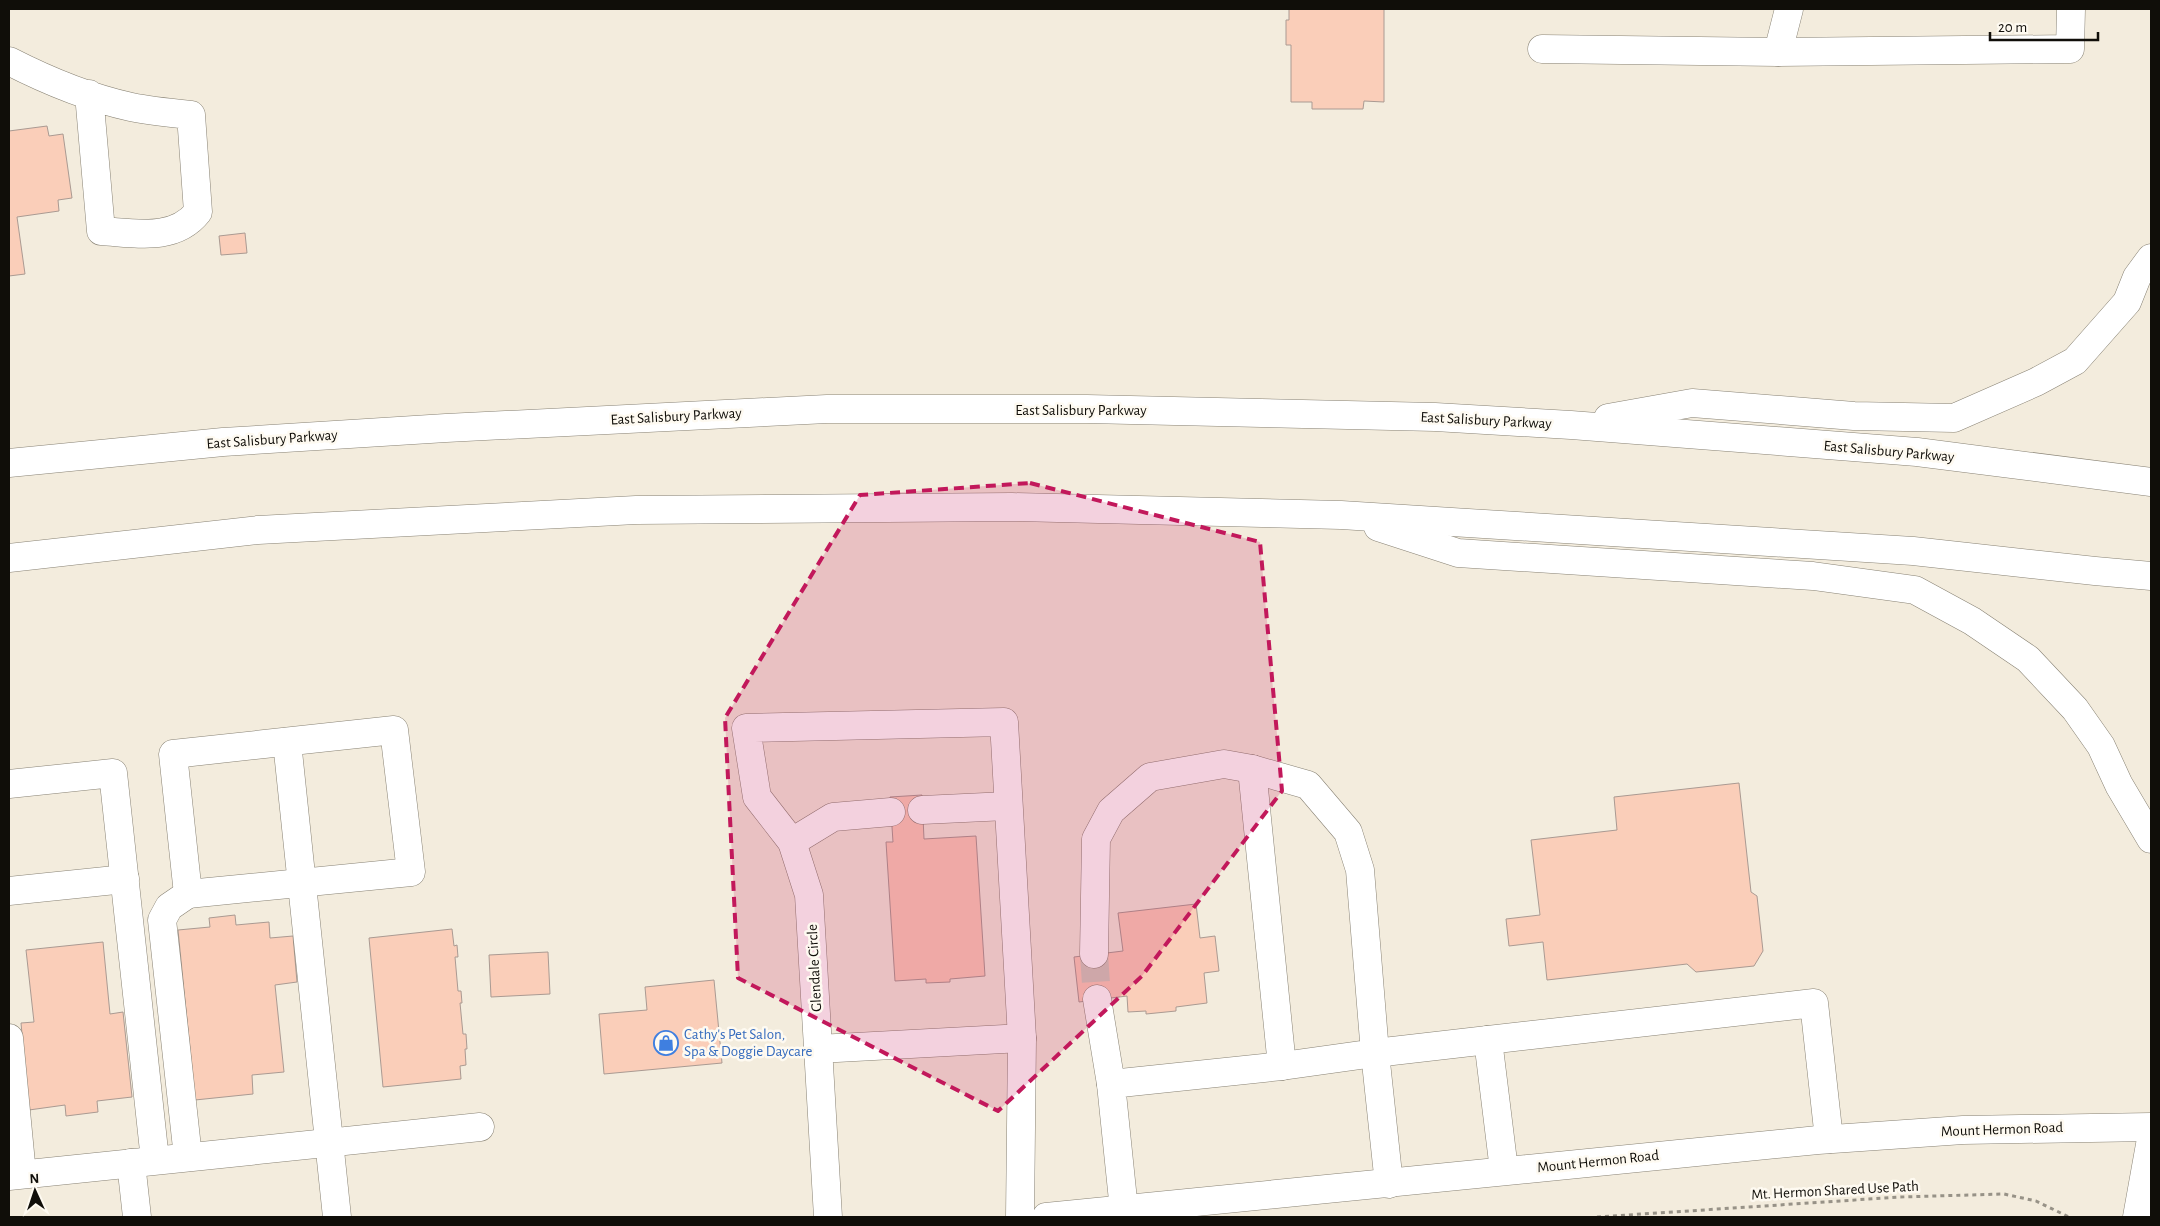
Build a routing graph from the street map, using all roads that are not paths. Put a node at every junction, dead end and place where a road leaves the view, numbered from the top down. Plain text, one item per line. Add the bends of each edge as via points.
1 (1789, 9) edge
2 (2071, 9) edge
3 (1542, 49) dead end
4 (1778, 52) junction
5 (9, 61) edge
6 (89, 94) junction
7 (2151, 258) edge
8 (1571, 425) junction
9 (9, 463) edge
10 (2151, 482) edge
11 (1341, 514) junction
12 (9, 558) edge
13 (2151, 576) edge
14 (287, 742) junction
15 (1252, 769) junction
16 (9, 784) edge
17 (1007, 806) junction
18 (922, 810) dead end
19 (891, 812) dead end
20 (2151, 839) edge
21 (792, 842) junction
22 (125, 879) junction
23 (302, 883) junction
24 (9, 891) edge
25 (188, 894) junction
26 (1094, 954) tunnel mouth
27 (1097, 999) tunnel mouth
28 (9, 1038) edge
29 (1022, 1038) junction
30 (1488, 1040) junction
31 (818, 1048) junction
32 (1375, 1053) junction
33 (1282, 1066) junction
34 (1111, 1084) junction
35 (480, 1127) dead end
36 (2151, 1127) edge
37 (2151, 1138) edge
38 (1829, 1139) junction
39 (330, 1143) junction
40 (188, 1157) junction
41 (143, 1161) junction
42 (1504, 1170) junction
43 (15, 1175) edge
44 (1389, 1184) junction
45 (1124, 1210) junction
46 (137, 1217) edge
47 (337, 1217) edge
48 (828, 1217) edge
49 (1020, 1217) edge
50 (1046, 1217) edge
51 (2137, 1217) edge

1 - 4 main road
2 - 4 main road via 2070,50
3 - 4 main road
5 - 6 main road via 59,85
6 - 6 main road via 130,107 191,115 198,212 190,222 159,235 101,231
7 - 8 main road via 2137,277 2126,302 2075,361 1954,418 1854,416 1692,403
8 - 9 main road, East Salisbury Parkway via 1425,416 1088,409 827,409 223,442
8 - 10 main road, East Salisbury Parkway via 1917,452
11 - 12 main road via 1012,507 636,510 258,530
11 - 13 main road via 1913,551
11 - 20 main road via 1458,553 1813,576 1915,590 1972,621 2028,659 2075,709 2101,746 2119,785
14 - 23 main road
14 - 23 main road via 394,730 411,872
14 - 25 main road via 173,754
15 - 26 main road via 1224,764 1150,777 1111,811 1096,839
15 - 32 main road via 1308,785 1348,832 1360,870
15 - 33 main road
16 - 22 main road via 113,773
17 - 18 main road
17 - 21 main road via 1004,722 746,728 757,797
17 - 29 main road
19 - 21 main road via 833,817
21 - 31 main road, Glendale Circle via 809,895
22 - 24 main road
22 - 41 main road
23 - 25 main road
23 - 39 main road
25 - 40 main road via 169,907 162,920
27 - 34 main road
28 - 43 main road
29 - 31 main road
29 - 49 main road
30 - 32 main road
30 - 38 main road via 1814,1003
30 - 42 main road
31 - 48 main road, Glendale Circle
32 - 33 main road
32 - 44 main road
33 - 34 main road
34 - 45 main road
35 - 39 main road
36 - 38 main road, Mount Hermon Road via 1963,1130
37 - 51 main road
38 - 42 main road, Mount Hermon Road
39 - 40 main road
39 - 47 main road
40 - 41 main road
41 - 43 main road
41 - 46 main road
42 - 44 main road, Mount Hermon Road
44 - 45 main road, Mount Hermon Road
45 - 50 main road, Mount Hermon Road

